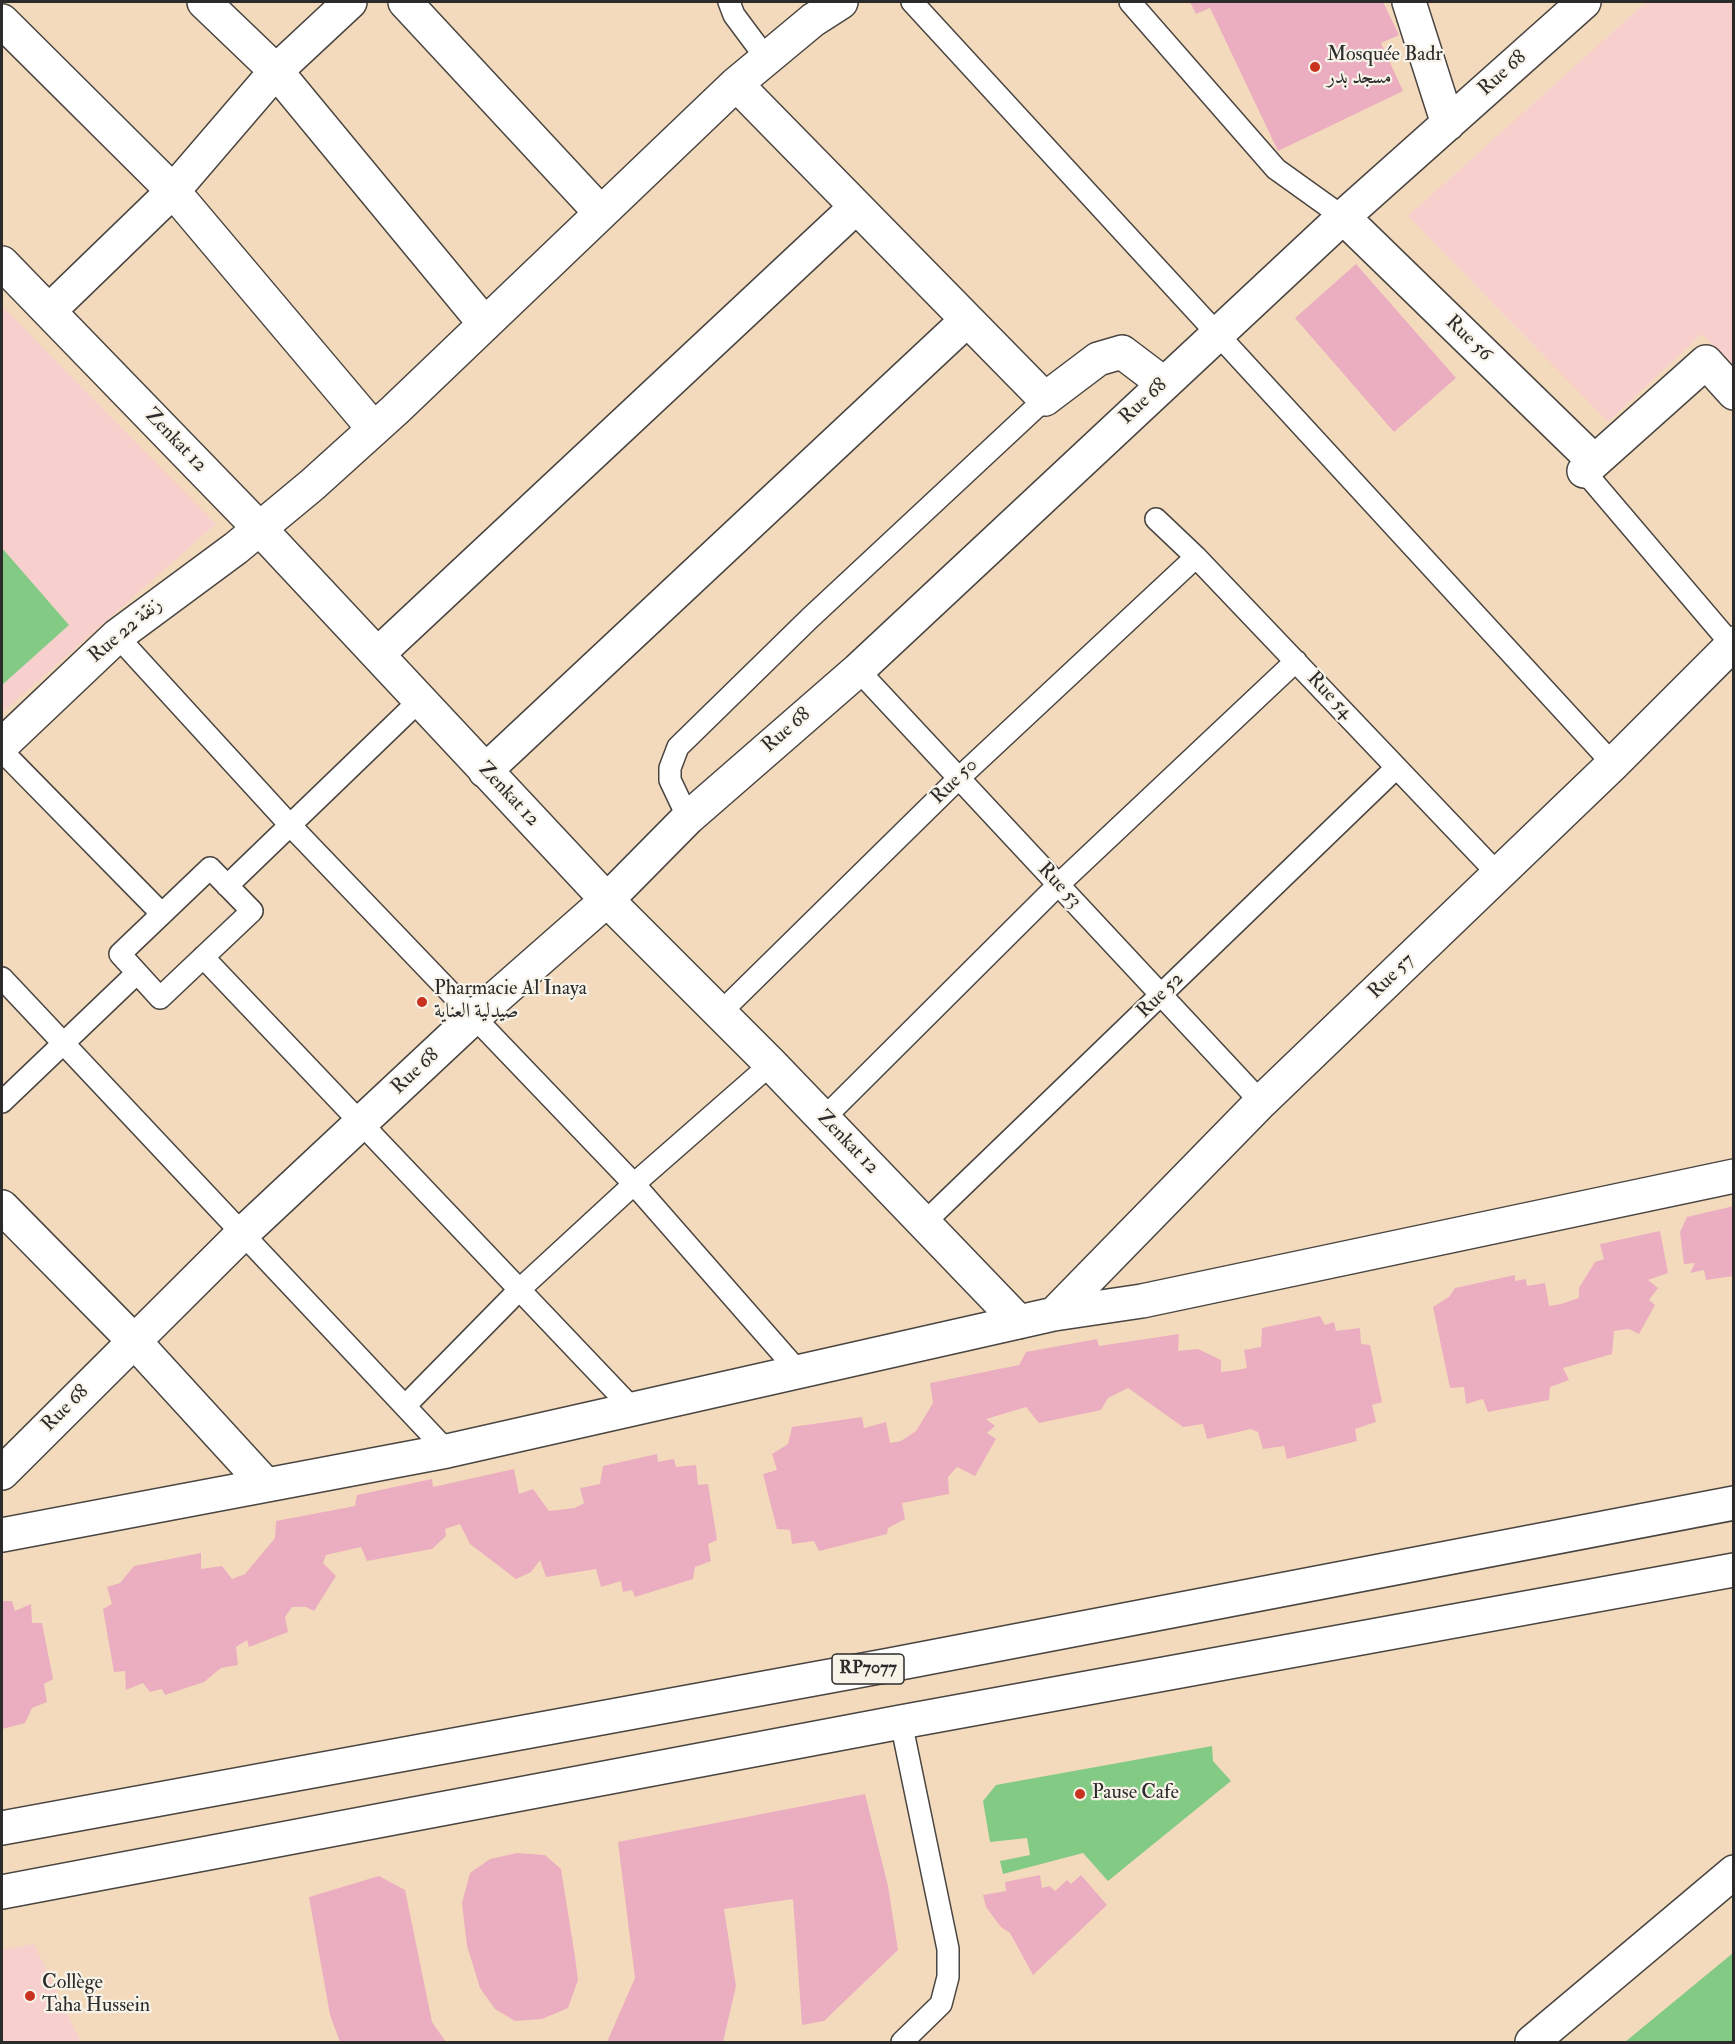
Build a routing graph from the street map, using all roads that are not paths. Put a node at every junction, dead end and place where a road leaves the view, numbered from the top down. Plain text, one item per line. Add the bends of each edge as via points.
1 (204, 2) edge
2 (350, 2) edge
3 (405, 2) edge
4 (729, 2) edge
5 (841, 2) edge
6 (912, 2) edge
7 (1130, 2) edge
8 (1409, 2) edge
9 (1584, 2) edge
10 (2, 21) edge
11 (766, 58) junction
12 (276, 70) junction
13 (736, 84) junction
14 (1448, 124) junction
15 (173, 191) junction
16 (856, 207) junction
17 (601, 213) junction
18 (1343, 217) junction
19 (2, 263) edge
20 (49, 311) junction
21 (967, 320) junction
22 (485, 324) junction
23 (1217, 333) junction
24 (1163, 383) junction
25 (1734, 393) edge
26 (1045, 399) junction
27 (374, 429) junction
28 (1589, 466) junction
29 (1156, 519) dead end
30 (260, 529) junction
31 (1196, 557) junction
32 (117, 636) junction
33 (1733, 644) edge
34 (378, 654) junction
35 (1296, 661) junction
36 (858, 670) junction
37 (421, 699) junction
38 (2, 745) edge
39 (2, 750) edge
40 (1613, 764) junction
41 (1396, 768) junction
42 (485, 771) junction
43 (959, 778) junction
44 (687, 818) junction
45 (289, 824) junction
46 (1499, 875) junction
47 (1058, 885) junction
48 (227, 886) junction
49 (607, 900) junction
50 (162, 914) junction
51 (203, 957) junction
52 (137, 973) junction
53 (2, 978) edge
54 (1161, 996) junction
55 (720, 1012) junction
56 (475, 1016) junction
57 (64, 1042) junction
58 (771, 1064) junction
59 (2, 1102) edge
60 (1261, 1102) junction
61 (823, 1119) junction
62 (360, 1125) junction
63 (1734, 1176) edge
64 (634, 1184) junction
65 (2, 1207) edge
66 (924, 1223) junction
67 (242, 1234) junction
68 (519, 1290) junction
69 (1054, 1314) junction
70 (1019, 1322) junction
71 (134, 1341) junction
72 (797, 1370) junction
73 (406, 1405) junction
74 (632, 1408) junction
75 (447, 1450) junction
76 (2, 1473) edge
77 (264, 1484) junction
78 (1734, 1503) edge
79 (2, 1535) edge
80 (1734, 1570) edge
81 (901, 1722) junction
82 (2, 1828) edge
83 (1734, 1872) edge
84 (2, 1892) edge
85 (902, 2043) edge
86 (1533, 2043) edge

1 - 12 street
2 - 12 street
3 - 17 street
4 - 11 lane
5 - 11 street, Rue 22 زنقة
6 - 23 lane
7 - 18 lane via 1276,169
8 - 14 street
9 - 14 street, Rue 68
10 - 15 street
11 - 13 street, Rue 22 زنقة
12 - 15 street
12 - 22 street
13 - 16 street
13 - 17 street, Rue 22 زنقة
14 - 18 street, Rue 68
15 - 20 street
15 - 27 street
16 - 21 street
16 - 34 street
17 - 22 street, Rue 22 زنقة
18 - 23 street, Rue 68
18 - 28 street, Rue 56
19 - 20 street, Zenkat 12
20 - 30 street, Zenkat 12
21 - 26 street
21 - 42 street
22 - 27 street, Rue 22 زنقة
23 - 24 street, Rue 68
23 - 40 lane
24 - 26 street via 1122,352 1098,359
24 - 36 street, Rue 68
25 - 28 street via 1706,362
26 - 44 lane via 678,747 670,780
27 - 30 street, Rue 22 زنقة
28 - 33 lane, Rue 56
29 - 31 lane, Rue 54
30 - 32 street, Rue 22 زنقة
30 - 34 street, Zenkat 12
31 - 35 lane, Rue 54
31 - 43 lane, Rue 50
32 - 38 street, Rue 22 زنقة
32 - 45 lane
33 - 40 street, Rue 57
34 - 37 street, Zenkat 12
35 - 41 lane, Rue 54
35 - 47 lane
36 - 43 lane, Rue 53
36 - 44 street, Rue 68
37 - 42 street, Zenkat 12
37 - 45 lane
39 - 50 lane
40 - 46 street, Rue 57
41 - 46 lane, Rue 54
41 - 54 lane, Rue 52
42 - 49 street, Zenkat 12
43 - 47 lane, Rue 53
43 - 55 lane, Rue 50
44 - 49 street, Rue 68
45 - 48 lane
45 - 56 lane
46 - 60 street, Rue 57
47 - 54 lane, Rue 53
47 - 61 lane
48 - 50 lane via 210,868
48 - 51 lane via 252,911
49 - 55 street, Zenkat 12
49 - 56 street, Rue 68
50 - 52 lane via 120,954
51 - 52 lane via 160,998
51 - 62 lane
52 - 57 lane
53 - 57 lane
54 - 60 lane, Rue 53
54 - 66 lane, Rue 52
55 - 58 street, Zenkat 12
56 - 62 street, Rue 68
56 - 64 lane
57 - 59 lane
57 - 67 lane
58 - 61 street, Zenkat 12
58 - 64 lane
60 - 69 street, Rue 57
61 - 66 street, Zenkat 12
62 - 67 street, Rue 68
62 - 68 lane
63 - 69 street via 1142,1301
64 - 68 lane
64 - 72 lane
65 - 71 street
66 - 70 street, Zenkat 12
67 - 71 street, Rue 68
67 - 73 lane
68 - 73 lane
68 - 74 lane
69 - 70 street
70 - 72 street
71 - 76 street, Rue 68
71 - 77 street
72 - 74 street
73 - 75 lane
74 - 75 street
75 - 77 street
77 - 79 street
78 - 82 street, RP7077 via 890,1665
80 - 81 street
81 - 84 street
81 - 85 lane via 948,1949 948,1977 941,2004
83 - 86 street

